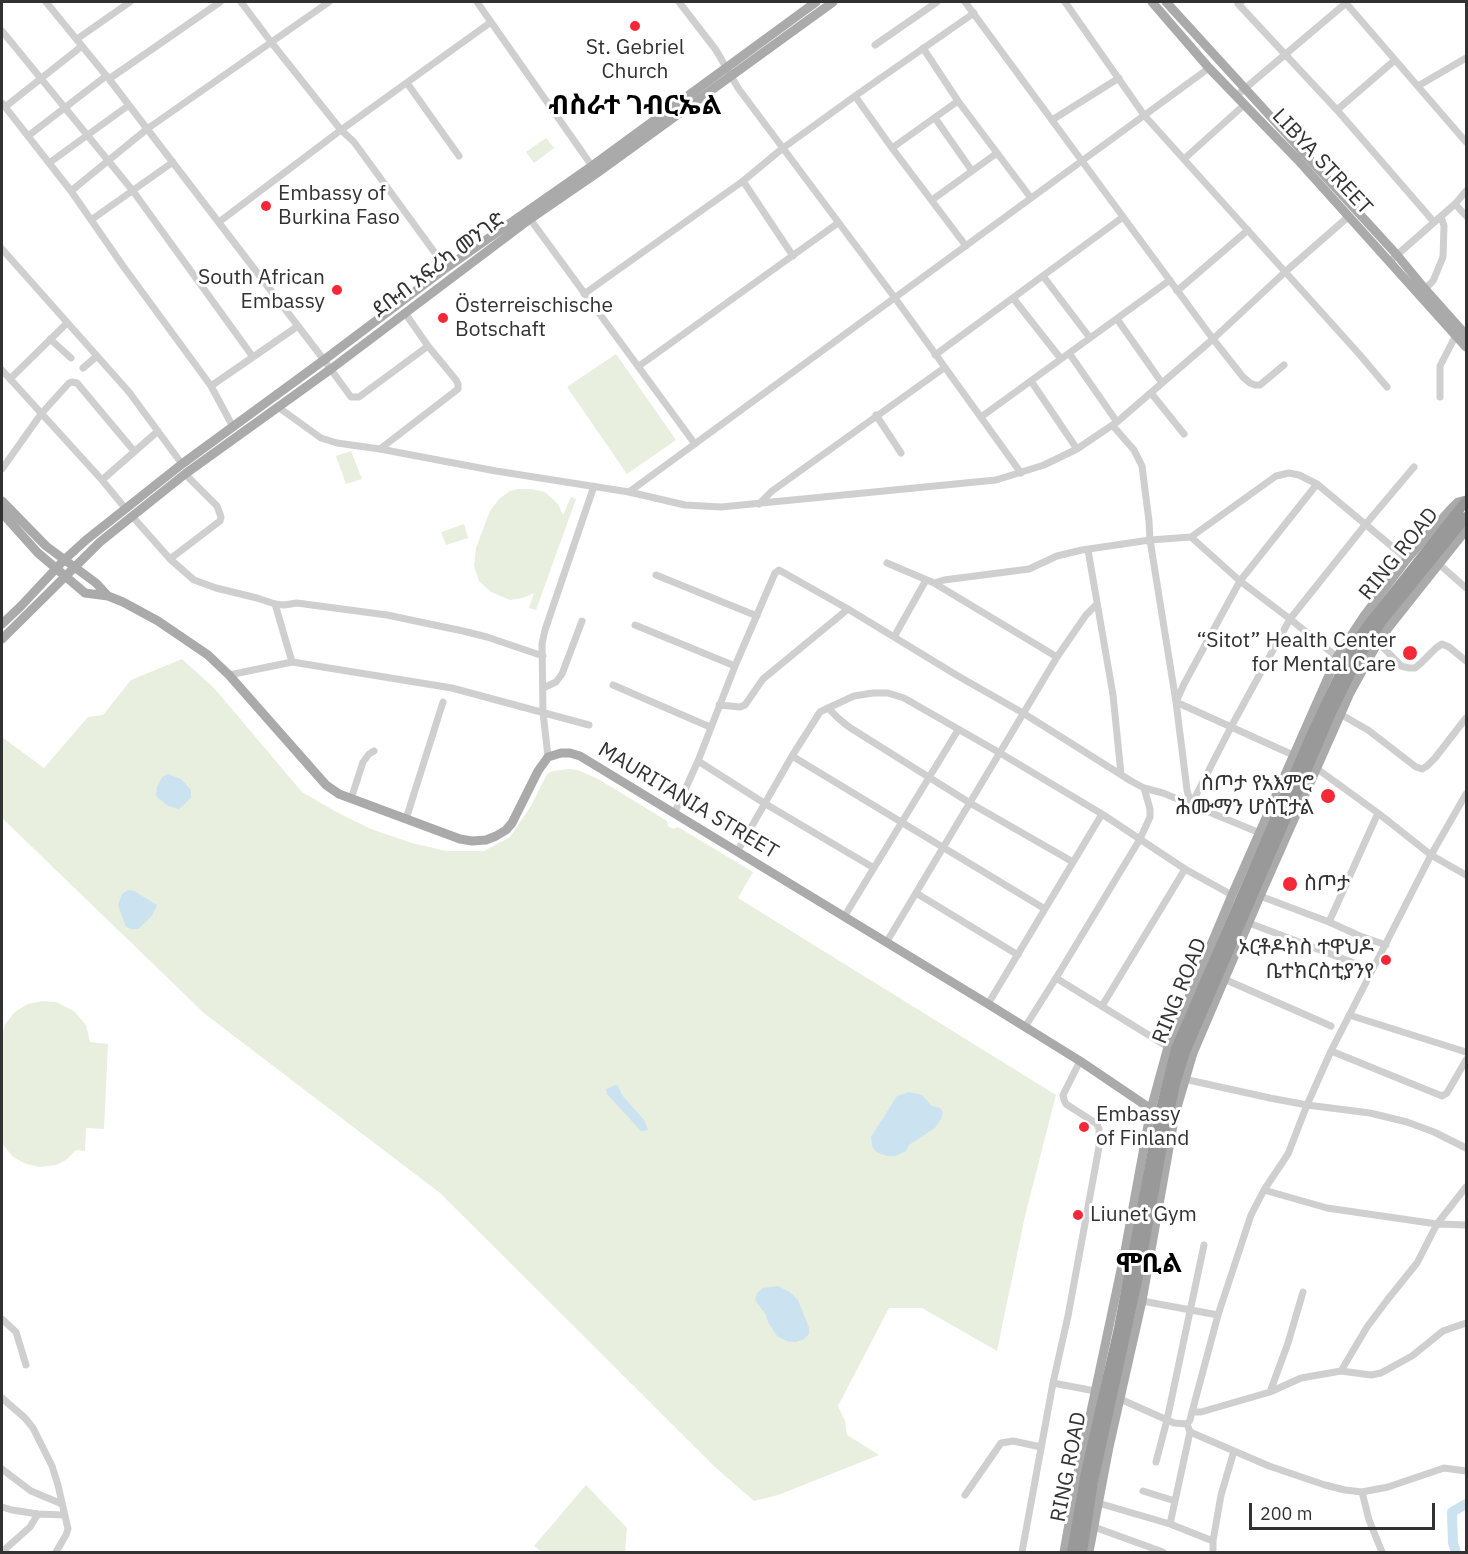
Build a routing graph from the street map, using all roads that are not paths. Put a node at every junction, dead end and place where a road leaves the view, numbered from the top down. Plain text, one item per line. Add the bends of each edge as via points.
1 (46, 2) edge
2 (130, 2) edge
3 (220, 2) edge
4 (241, 2) edge
5 (328, 2) edge
6 (477, 2) edge
7 (679, 2) edge
8 (816, 2) edge
9 (833, 2) edge
10 (937, 2) edge
11 (965, 2) edge
12 (1065, 2) edge
13 (1152, 2) edge
14 (1166, 2) edge
15 (1241, 2) edge
16 (1346, 2) edge
17 (974, 13) junction
18 (491, 22) junction
19 (2, 31) edge
20 (77, 39) junction
21 (271, 42) junction
22 (875, 45) dead end
23 (82, 46) junction
24 (922, 48) junction
25 (1286, 54) junction
26 (1467, 58) edge
27 (1395, 60) junction
28 (725, 66) junction
29 (1209, 68) junction
30 (731, 76) junction
31 (108, 77) junction
32 (1119, 78) junction
33 (42, 79) junction
34 (407, 83) junction
35 (1418, 86) junction
36 (1245, 88) junction
37 (855, 96) junction
38 (1236, 96) junction
39 (958, 101) junction
40 (3, 105) edge
41 (129, 105) junction
42 (1245, 105) junction
43 (66, 107) junction
44 (1337, 110) junction
45 (1144, 115) junction
46 (935, 118) junction
47 (1052, 120) junction
48 (147, 129) junction
49 (341, 130) junction
50 (88, 135) junction
51 (28, 136) junction
52 (1467, 142) edge
53 (783, 148) junction
54 (892, 148) junction
55 (997, 153) junction
56 (459, 156) dead end
57 (1184, 159) junction
58 (109, 161) junction
59 (1082, 161) junction
60 (173, 162) junction
61 (49, 163) junction
62 (595, 169) junction
63 (972, 171) junction
64 (744, 181) junction
65 (71, 191) junction
66 (133, 191) junction
67 (1467, 191) edge
68 (1031, 198) junction
69 (932, 200) junction
70 (1455, 204) junction
71 (1348, 216) junction
72 (1441, 216) junction
73 (1467, 216) edge
74 (1123, 217) junction
75 (530, 219) junction
76 (91, 220) junction
77 (219, 222) junction
78 (1434, 222) junction
79 (838, 223) junction
80 (1248, 230) junction
81 (966, 246) junction
82 (2, 249) edge
83 (793, 256) junction
84 (1394, 258) junction
85 (446, 268) junction
86 (1285, 272) junction
87 (1043, 276) junction
88 (1170, 280) junction
89 (1425, 289) junction
90 (1178, 291) junction
91 (584, 294) junction
92 (895, 298) junction
93 (1013, 298) junction
94 (405, 313) junction
95 (1117, 319) junction
96 (67, 323) junction
97 (298, 326) junction
98 (1456, 335) junction
99 (1467, 335) edge
100 (1090, 338) junction
101 (50, 339) junction
102 (1213, 339) junction
103 (428, 346) junction
104 (1467, 347) edge
105 (1069, 353) junction
106 (935, 355) junction
107 (97, 356) junction
108 (253, 357) junction
109 (70, 358) dead end
110 (1061, 359) junction
111 (324, 360) junction
112 (1284, 365) dead end
113 (639, 366) junction
114 (82, 368) dead end
115 (944, 368) junction
116 (331, 369) junction
117 (2, 370) edge
118 (10, 379) junction
119 (1031, 381) junction
120 (1162, 383) junction
121 (211, 386) junction
122 (1387, 387) dead end
123 (1151, 393) junction
124 (1440, 397) dead end
125 (278, 408) junction
126 (41, 414) junction
127 (876, 415) junction
128 (981, 417) junction
129 (1115, 424) junction
130 (232, 427) junction
131 (158, 431) junction
132 (1184, 434) dead end
133 (694, 444) junction
134 (380, 449) junction
135 (1077, 449) junction
136 (134, 451) junction
137 (901, 453) dead end
138 (1414, 467) dead end
139 (2, 469) edge
140 (183, 469) junction
141 (1021, 473) junction
142 (102, 480) junction
143 (1317, 484) junction
144 (594, 486) junction
145 (629, 492) junction
146 (2, 501) edge
147 (1467, 501) edge
148 (759, 504) junction
149 (125, 508) junction
150 (2, 513) edge
151 (132, 516) junction
152 (1467, 517) edge
153 (1365, 525) junction
154 (1467, 530) edge
155 (1191, 537) junction
156 (1150, 540) junction
157 (1088, 550) junction
158 (170, 559) junction
159 (1407, 559) junction
160 (64, 560) junction
161 (887, 563) dead end
162 (1440, 565) junction
163 (75, 567) junction
164 (56, 569) junction
165 (656, 575) dead end
166 (65, 577) junction
167 (926, 580) junction
168 (1240, 581) junction
169 (934, 583) junction
170 (1467, 588) edge
171 (108, 596) junction
172 (275, 604) junction
173 (1097, 604) junction
174 (848, 609) junction
175 (757, 616) junction
176 (1290, 619) junction
177 (582, 621) dead end
178 (2, 624) edge
179 (635, 625) dead end
180 (894, 637) junction
181 (2, 639) edge
182 (1378, 642) junction
183 (543, 656) junction
184 (1057, 657) junction
185 (1337, 657) junction
186 (292, 662) junction
187 (1467, 662) edge
188 (735, 666) junction
189 (229, 675) junction
190 (613, 685) dead end
191 (543, 688) junction
192 (443, 702) dead end
193 (1176, 702) junction
194 (719, 705) junction
195 (828, 708) junction
196 (543, 712) junction
197 (1023, 713) junction
198 (1340, 714) junction
199 (1467, 718) edge
200 (589, 725) dead end
201 (710, 727) junction
202 (1231, 727) junction
203 (958, 730) junction
204 (374, 751) dead end
205 (1000, 753) junction
206 (1293, 755) junction
207 (792, 756) junction
208 (548, 758) junction
209 (698, 761) junction
210 (1316, 768) junction
211 (1121, 774) junction
212 (930, 777) junction
213 (1144, 788) junction
214 (1467, 794) edge
215 (351, 799) junction
216 (764, 802) junction
217 (970, 803) junction
218 (1191, 805) junction
219 (1377, 813) junction
220 (674, 814) junction
221 (1102, 814) junction
222 (406, 819) junction
223 (902, 822) junction
224 (1260, 833) junction
225 (1140, 839) junction
226 (943, 847) junction
227 (736, 852) junction
228 (1431, 855) junction
229 (1073, 862) junction
230 (874, 868) junction
231 (1185, 869) junction
232 (1467, 875) edge
233 (916, 893) junction
234 (1232, 895) junction
235 (1260, 896) junction
236 (1045, 909) junction
237 (844, 917) junction
238 (1329, 922) junction
239 (1249, 923) junction
240 (886, 943) junction
241 (1386, 945) junction
242 (1018, 955) junction
243 (1362, 966) dead end
244 (1056, 978) junction
245 (1224, 979) junction
246 (988, 1004) junction
247 (1102, 1006) junction
248 (1349, 1015) junction
249 (1331, 1026) dead end
250 (1025, 1027) junction
251 (1168, 1047) junction
252 (1331, 1051) junction
253 (1467, 1052) edge
254 (1467, 1060) edge
255 (1080, 1061) junction
256 (1184, 1079) junction
257 (1307, 1105) junction
258 (1160, 1112) junction
259 (1467, 1148) edge
260 (1467, 1187) edge
261 (1264, 1190) junction
262 (1437, 1224) junction
263 (1467, 1225) edge
264 (1204, 1245) dead end
265 (1303, 1292) dead end
266 (1142, 1300) junction
267 (1191, 1310) junction
268 (1218, 1315) junction
269 (2, 1319) edge
270 (1467, 1323) edge
271 (26, 1365) dead end
272 (1341, 1371) junction
273 (1053, 1383) junction
274 (1095, 1391) junction
275 (1270, 1392) junction
276 (2, 1398) edge
277 (1120, 1399) junction
278 (1192, 1412) junction
279 (1167, 1420) junction
280 (1187, 1424) junction
281 (1190, 1432) junction
282 (1041, 1447) junction
283 (1234, 1451) junction
284 (1156, 1462) dead end
285 (2, 1469) edge
286 (1467, 1471) edge
287 (1143, 1491) dead end
288 (1362, 1492) junction
289 (965, 1495) dead end
290 (1175, 1501) junction
291 (1098, 1503) junction
292 (62, 1504) junction
293 (2, 1507) edge
294 (38, 1514) junction
295 (64, 1515) junction
296 (1170, 1524) junction
297 (1094, 1527) junction
298 (1213, 1541) junction
299 (2, 1552) edge
300 (56, 1552) edge
301 (1022, 1552) edge
302 (1064, 1552) edge
303 (1072, 1552) edge
304 (1082, 1552) edge
305 (1089, 1552) edge
306 (1163, 1552) edge
307 (1213, 1552) edge
308 (1382, 1552) edge

1 - 20 street
2 - 20 street
3 - 31 street
4 - 21 street
5 - 21 street
6 - 18 street
7 - 28 street
8 - 28 main road, ደቡብ አፍሪካ መንገድ
9 - 30 main road, ደቡብ አፍሪካ መንገድ
10 - 22 street
11 - 17 street
12 - 32 street
13 - 29 main road, LIBYA STREET
14 - 36 main road, LIBYA STREET
15 - 25 street via 1238,4
16 - 25 street
16 - 27 street
17 - 24 street
17 - 47 street
18 - 34 street
18 - 62 street
19 - 33 street
20 - 23 street
21 - 48 street
21 - 49 street
23 - 31 street
23 - 33 street
24 - 37 street
24 - 39 street
25 - 36 street
25 - 44 street
26 - 35 street
27 - 35 street
27 - 44 street
28 - 30 street
28 - 62 main road, ደቡብ አፍሪካ መንገድ
29 - 38 main road, LIBYA STREET
29 - 45 street
30 - 53 street
30 - 62 main road, ደቡብ አፍሪካ መንገድ
31 - 41 street
31 - 43 street
32 - 45 street
32 - 47 street
33 - 40 street
33 - 43 street
34 - 49 street
34 - 56 street
35 - 52 street
36 - 38 street
36 - 84 main road, LIBYA STREET
37 - 53 street
37 - 54 street
38 - 42 main road, LIBYA STREET
39 - 46 street
39 - 55 street
40 - 51 street
41 - 48 street
41 - 50 street
42 - 57 street
42 - 71 main road, LIBYA STREET
43 - 50 street
43 - 51 street
44 - 78 street
45 - 57 street
45 - 59 street
46 - 54 street
46 - 63 street
47 - 59 street
48 - 58 street
48 - 60 street
49 - 77 street
49 - 85 street via 354,142
50 - 58 street
50 - 61 street
51 - 61 street
53 - 64 street
53 - 79 street
54 - 69 street
55 - 63 street
55 - 68 street
57 - 80 street
58 - 65 street
58 - 66 street
59 - 68 street
59 - 74 street
60 - 66 street
60 - 77 street
61 - 65 street
62 - 75 main road, ደቡብ አፍሪካ መንገድ
62 - 85 main road, ደቡብ አፍሪካ መንገድ
63 - 69 street
64 - 83 street
64 - 91 street
65 - 76 street
66 - 76 street
66 - 108 street
67 - 70 street
68 - 81 street
69 - 81 street
70 - 72 street
70 - 73 street
71 - 84 main road, LIBYA STREET
71 - 86 street
72 - 78 street
72 - 89 street via 1443,257 1433,282
74 - 87 street
74 - 88 street
75 - 91 street
75 - 94 main road, ደቡብ አፍሪካ መንገድ
76 - 121 street
77 - 97 street
78 - 84 street
79 - 83 street
79 - 92 street
80 - 86 street
80 - 90 street
81 - 92 street
82 - 96 street
83 - 113 street
84 - 89 main road, LIBYA STREET
84 - 98 main road, LIBYA STREET
85 - 111 main road, ደቡብ አፍሪካ መንገድ
86 - 102 street
86 - 122 street
87 - 93 street
87 - 100 street
88 - 90 street
88 - 95 street
89 - 99 main road, LIBYA STREET
90 - 102 street
91 - 113 street
92 - 106 street
92 - 133 street
93 - 106 street
93 - 110 street
94 - 103 street
94 - 116 main road, ደቡብ አፍሪካ መንገድ
95 - 100 street
95 - 120 street
96 - 101 street
96 - 107 street
97 - 108 street
97 - 111 street
98 - 104 main road, LIBYA STREET
98 - 124 street via 1440,366
100 - 105 street
101 - 109 street
101 - 118 street
102 - 112 street via 1255,385
102 - 120 street
103 - 116 street via 359,397 351,397
103 - 134 street via 456,380 458,389
105 - 110 street
105 - 129 street
106 - 115 street
107 - 114 street
107 - 131 street
108 - 121 street
110 - 119 street
111 - 116 street
111 - 130 main road, ደቡብ አፍሪካ መንገድ
113 - 133 street
115 - 127 street
115 - 128 street
116 - 125 main road, ደቡብ አፍሪካ መንገድ
117 - 118 street
118 - 126 street
119 - 128 street
119 - 135 street
120 - 123 street
121 - 130 street
123 - 129 street
123 - 132 street
125 - 134 street via 321,438
125 - 140 main road, ደቡብ አፍሪካ መንገድ
126 - 136 street via 69,383 77,383
126 - 139 street
126 - 142 street
127 - 137 street
127 - 148 street
128 - 141 street
129 - 135 street
129 - 156 street via 1142,466
130 - 140 main road, ደቡብ አፍሪካ መንገድ
131 - 136 street
131 - 140 street
133 - 145 street
134 - 144 street
135 - 141 street
136 - 142 street
138 - 153 street
140 - 149 main road, ደቡብ አፍሪካ መንገድ
140 - 151 main road, ደቡብ አፍሪካ መንገድ
140 - 158 street via 217,506 221,517
141 - 148 street via 996,480
142 - 149 street
143 - 153 street
143 - 155 street via 1289,473 1276,476
143 - 168 street
144 - 145 street
144 - 183 street via 545,630
145 - 148 street via 685,505
146 - 160 main road
147 - 159 main road via 1458,502
147 - 258 highway, RING ROAD via 1352,649 1176,1049
149 - 160 main road, ደቡብ አፍሪካ መንገድ
150 - 164 main road
151 - 158 street
151 - 163 main road, ደቡብ አፍሪካ መንገድ
152 - 258 highway, RING ROAD via 1382,621 1336,702
153 - 159 street
153 - 176 street
154 - 162 main road
155 - 156 street
155 - 168 street
156 - 157 street
156 - 193 street
157 - 169 street via 1057,556 1029,569
157 - 173 street
158 - 172 street via 194,580
159 - 185 main road
160 - 163 main road
160 - 164 main road, ደቡብ አፍሪካ መንገድ
161 - 167 street
162 - 170 street
162 - 182 main road
163 - 166 main road, ደቡብ አፍሪካ መንገድ
163 - 171 main road
164 - 166 main road
164 - 178 main road, ደቡብ አፍሪካ መንገድ
165 - 175 street
166 - 171 main road via 85,593
166 - 181 main road, ደቡብ አፍሪካ መንገድ
167 - 169 street
167 - 180 street
168 - 176 street
168 - 193 street
169 - 184 street
171 - 189 main road via 174,631
172 - 183 street via 297,603 387,615 487,637
172 - 186 street
173 - 184 street
173 - 211 street via 1113,695
174 - 175 street via 779,570
174 - 180 street
174 - 194 street via 763,679 745,705
175 - 188 street
176 - 185 street
176 - 202 street
177 - 191 street via 562,674
179 - 188 street
180 - 197 street
182 - 187 street via 1409,669 1422,663 1442,644
182 - 198 main road
183 - 191 street
184 - 197 street
185 - 206 main road
186 - 189 street
186 - 196 street via 452,688
188 - 194 street
189 - 215 main road via 326,785
190 - 201 street
191 - 196 street
192 - 222 street
193 - 202 street
193 - 218 street
194 - 201 street
195 - 203 street via 854,696 888,693 904,698
195 - 207 street via 813,721
195 - 212 street via 849,727
196 - 200 street
196 - 208 street
197 - 205 street
197 - 211 street
198 - 199 street via 1422,769
198 - 210 main road
201 - 209 street
202 - 206 street
202 - 218 street
203 - 205 street
203 - 212 street
204 - 215 street via 363,762
205 - 217 street
205 - 221 street
206 - 224 main road
207 - 216 street
207 - 223 street
208 - 220 main road, MAURITANIA STREET via 561,753 580,756
208 - 222 main road via 512,823 496,836 486,840 460,839
209 - 216 street
209 - 220 street
210 - 219 street
210 - 235 main road
211 - 213 street
212 - 217 street
212 - 223 street
213 - 218 street
213 - 225 street via 1150,817
214 - 228 street
215 - 222 main road
216 - 227 street
216 - 230 street
217 - 226 street
217 - 229 street
218 - 224 street
219 - 228 street
219 - 238 street
220 - 227 main road, MAURITANIA STREET
221 - 225 street
221 - 229 street
223 - 226 street
223 - 230 street
224 - 234 main road
225 - 231 street
225 - 244 street
226 - 233 street
226 - 236 street
227 - 237 main road, MAURITANIA STREET
228 - 232 street
228 - 241 street
229 - 236 street
230 - 237 street
231 - 234 street
231 - 247 street
233 - 240 street
233 - 242 street
234 - 251 main road
235 - 238 street
235 - 239 main road
236 - 242 street
237 - 240 main road, MAURITANIA STREET
238 - 241 street
239 - 243 street
239 - 245 main road
240 - 246 main road, MAURITANIA STREET
241 - 248 street
242 - 246 street
244 - 247 street
244 - 250 street
245 - 249 street
245 - 256 main road
246 - 250 main road, MAURITANIA STREET
247 - 251 street
248 - 252 street
248 - 253 street
250 - 255 main road, MAURITANIA STREET
251 - 258 main road
252 - 254 street via 1442,1096
252 - 257 street
255 - 258 main road, MAURITANIA STREET
255 - 273 street via 1064,1100 1097,1124 1099,1148
256 - 257 street
256 - 266 main road
257 - 259 street via 1407,1122
257 - 261 street via 1288,1154
258 - 274 main road
258 - 303 highway, RING ROAD
258 - 304 highway, RING ROAD via 1140,1272 1093,1482
260 - 262 street
261 - 262 street via 1327,1208
261 - 268 street via 1251,1215
262 - 263 street
262 - 272 street via 1418,1263 1367,1327
264 - 267 street
265 - 275 street
266 - 267 street
266 - 277 main road
267 - 268 street
267 - 279 street
268 - 278 street
269 - 271 street via 16,1332
270 - 272 street via 1443,1331 1412,1356 1381,1373
272 - 275 street via 1301,1378
273 - 274 street
273 - 282 street
274 - 302 main road
275 - 278 street
276 - 292 street via 33,1428 52,1466
277 - 279 street
277 - 291 main road
278 - 280 street
279 - 280 street
279 - 284 street
280 - 281 street
281 - 283 street
281 - 290 street
282 - 289 street via 1013,1441 1001,1443
282 - 301 street
283 - 288 street via 1306,1479
283 - 298 street
285 - 292 street via 31,1491
286 - 288 street via 1444,1468
287 - 290 street
288 - 308 street
290 - 296 street
291 - 296 street
291 - 297 main road
292 - 295 street
293 - 294 street
294 - 295 street
294 - 299 street via 30,1527
295 - 300 street via 68,1529
296 - 298 street
297 - 305 main road
297 - 306 street
298 - 307 street

